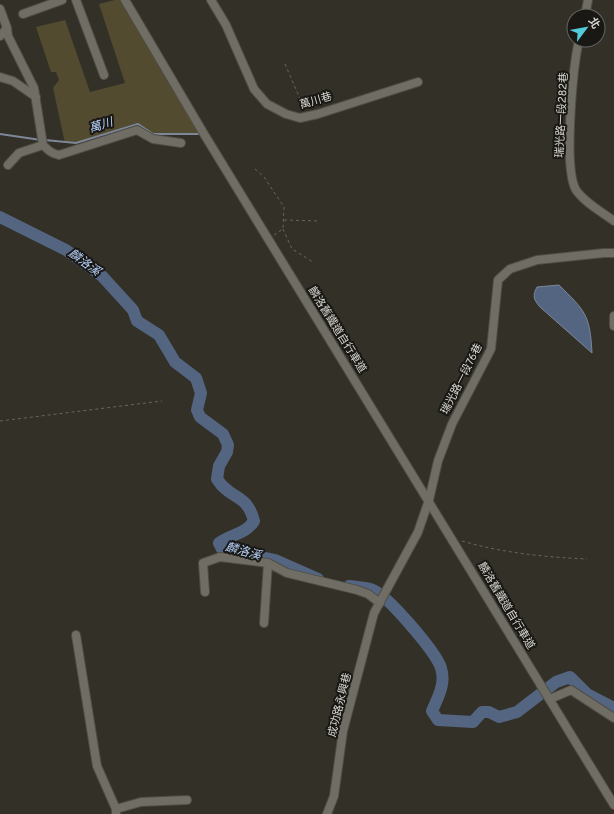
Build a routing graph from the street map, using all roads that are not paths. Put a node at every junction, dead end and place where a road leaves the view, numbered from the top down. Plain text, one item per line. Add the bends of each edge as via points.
1 (62, 0) edge
2 (76, 0) edge
3 (125, 0) edge
4 (211, 0) edge
5 (0, 9) edge
6 (23, 14) dead end
7 (7, 28) junction
8 (0, 36) edge
9 (578, 48) edge
10 (104, 75) dead end
11 (0, 77) edge
12 (418, 82) dead end
13 (36, 97) junction
14 (181, 143) dead end
15 (43, 145) junction
16 (8, 165) dead end
17 (614, 222) edge
18 (614, 253) edge
19 (614, 316) edge
20 (614, 326) edge
21 (429, 500) junction
22 (268, 563) junction
23 (396, 575) joint
24 (205, 592) dead end
25 (380, 603) junction
26 (264, 623) dead end
27 (76, 635) dead end
28 (550, 699) junction
29 (614, 718) edge
30 (187, 800) dead end
31 (614, 805) edge
32 (116, 812) edge
33 (328, 814) edge

1 - 6 street
2 - 10 street
3 - 21 street, 麟洛舊鐵道自行車道
4 - 12 street, 萬川巷 via 226,25 254,89 267,104 300,118
5 - 7 street
7 - 8 street
7 - 13 street via 8,36
9 - 17 street, 瑞光路一段282巷 via 570,132 572,177 576,189 584,198
11 - 13 street via 13,81
13 - 15 street
14 - 15 street via 153,139 136,130 59,155
15 - 16 street via 19,153
18 - 21 street, 瑞光路一段76巷 via 537,260 510,269 498,280 491,349 452,424 438,461
19 - 20 street
21 - 23 street, 瑞光路一段76巷 via 418,532
21 - 28 street, 麟洛舊鐵道自行車道
22 - 24 street via 220,557 203,562
22 - 25 street via 287,573 357,590
22 - 26 street
23 - 25 street, 成功路永興巷
25 - 33 street, 成功路永興巷 via 374,612 343,731 334,796
27 - 32 street via 97,766
28 - 29 street via 571,690
28 - 31 street
30 - 32 street via 141,802

